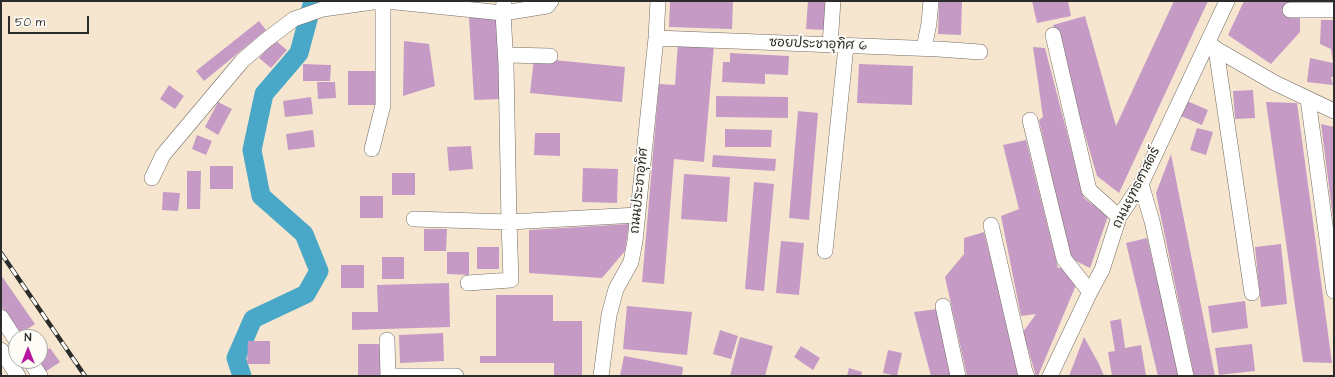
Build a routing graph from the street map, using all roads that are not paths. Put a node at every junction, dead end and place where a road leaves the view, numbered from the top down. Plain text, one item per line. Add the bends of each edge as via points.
1 (380, 1) edge
2 (383, 1) edge
3 (386, 1) edge
4 (551, 1) edge
5 (658, 1) edge
6 (833, 1) edge
7 (931, 1) edge
8 (1227, 1) edge
9 (504, 7) edge
10 (1290, 10) dead end
11 (1334, 10) edge
12 (1053, 36) dead end
13 (656, 38) junction
14 (830, 45) junction
15 (1212, 45) junction
16 (846, 46) junction
17 (924, 49) junction
18 (980, 52) dead end
19 (506, 55) junction
20 (550, 56) dead end
21 (1308, 99) junction
22 (1334, 111) edge
23 (1030, 120) dead end
24 (372, 149) dead end
25 (152, 178) dead end
26 (1141, 184) junction
27 (638, 215) junction
28 (1119, 217) junction
29 (414, 219) dead end
30 (509, 222) junction
31 (991, 224) dead end
32 (825, 251) dead end
33 (468, 283) dead end
34 (1334, 291) edge
35 (1090, 292) junction
36 (1252, 292) dead end
37 (943, 306) dead end
38 (1, 317) edge
39 (8, 334) edge
40 (386, 340) dead end
41 (3, 353) edge
42 (18, 376) edge
43 (388, 376) edge
44 (456, 376) edge
45 (601, 376) edge
46 (958, 376) edge
47 (1027, 376) edge
48 (1050, 376) edge
49 (1186, 376) edge

1 - 25 street via 323,9 294,19 265,40 242,61 163,155
2 - 24 street via 384,105
3 - 9 street
4 - 9 street via 547,6
5 - 13 street, ถนนประชาอุทิศ
6 - 14 street
7 - 17 street
8 - 15 street, ถนนยุทธศาสตร์
9 - 19 street
10 - 11 street
12 - 28 street via 1089,190
13 - 14 street, ซอยประชาอุทิศ 6
13 - 27 street, ถนนประชาอุทิศ
14 - 16 street, ซอยประชาอุทิศ 6
15 - 21 street via 1275,83
15 - 26 street, ถนนยุทธศาสตร์
15 - 36 street
16 - 17 street, ซอยประชาอุทิศ 6
16 - 32 street
17 - 18 street, ซอยประชาอุทิศ 6
19 - 20 street
19 - 30 street
21 - 22 street
21 - 34 street
23 - 35 street via 1064,259
26 - 28 street, ถนนยุทธศาสตร์
26 - 49 street via 1152,221
27 - 30 street
27 - 45 street, ถนนประชาอุทิศ via 631,262 616,289 609,315
28 - 35 street, ถนนยุทธศาสตร์ via 1102,270
29 - 30 street
30 - 33 street via 511,280
31 - 47 street
35 - 48 street, ถนนยุทธศาสตร์
37 - 46 street
38 - 39 street
40 - 43 street
41 - 42 street
43 - 44 street

